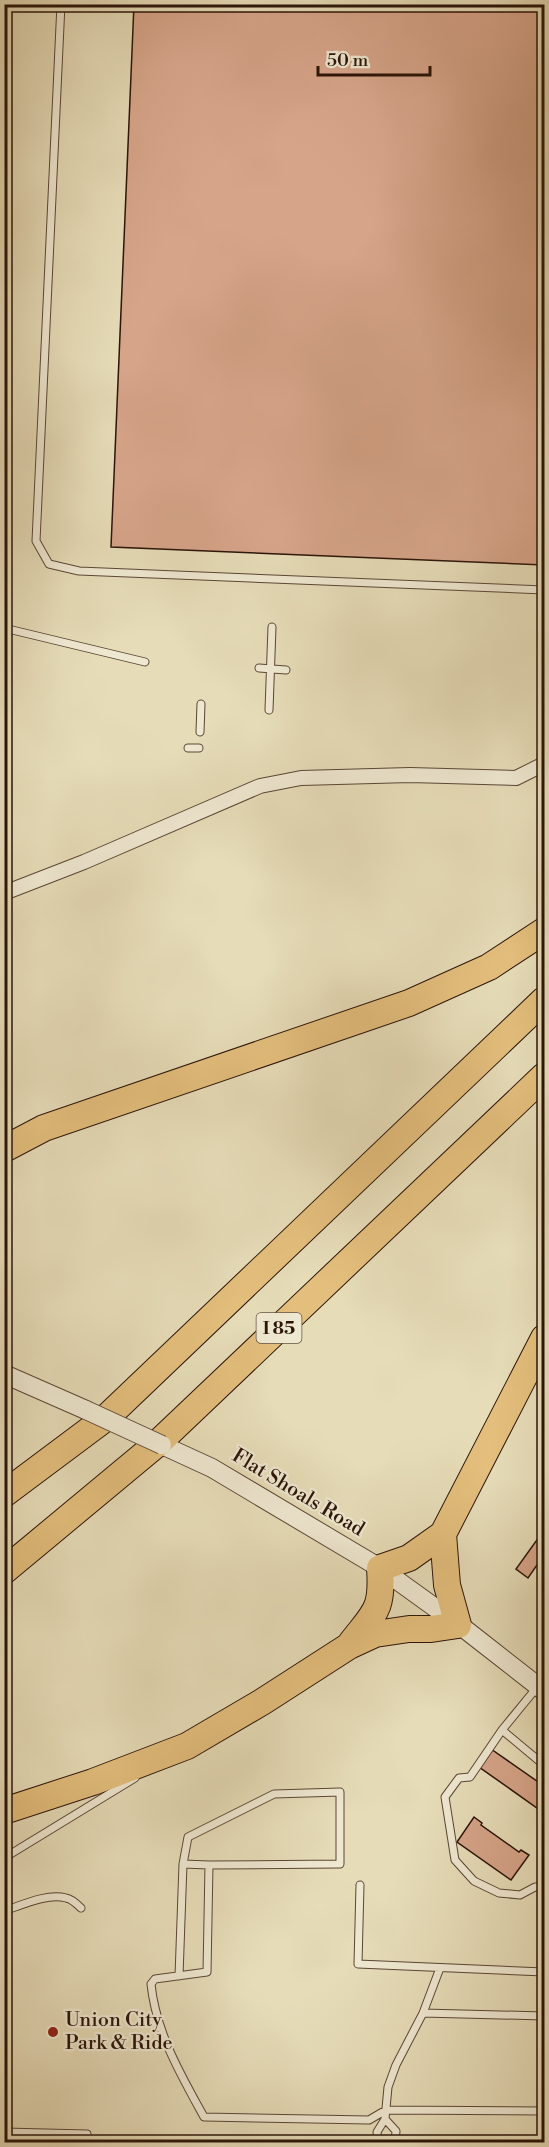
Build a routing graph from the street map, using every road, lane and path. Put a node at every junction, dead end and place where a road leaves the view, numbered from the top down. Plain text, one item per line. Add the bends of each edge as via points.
1 (61, 4) edge
2 (544, 590) edge
3 (272, 627) dead end
4 (4, 628) edge
5 (145, 662) dead end
6 (259, 668) dead end
7 (270, 669) junction
8 (286, 670) dead end
9 (201, 704) dead end
10 (269, 710) dead end
11 (200, 732) dead end
12 (188, 748) dead end
13 (199, 748) dead end
14 (544, 765) edge
15 (4, 893) edge
16 (544, 931) edge
17 (544, 1000) edge
18 (544, 1076) edge
19 (4, 1149) edge
20 (544, 1338) edge
21 (4, 1374) edge
22 (4, 1494) edge
23 (443, 1534) junction
24 (380, 1568) junction
25 (4, 1571) edge
26 (458, 1625) junction
27 (349, 1646) junction
28 (541, 1688) edge
29 (502, 1730) junction
30 (187, 1746) junction
31 (544, 1765) edge
32 (4, 1811) edge
33 (4, 1858) edge
34 (183, 1864) junction
35 (209, 1865) junction
36 (360, 1885) dead end
37 (544, 1887) edge
38 (81, 1908) dead end
39 (4, 1911) edge
40 (440, 1968) junction
41 (544, 1972) edge
42 (178, 1976) junction
43 (423, 2013) junction
44 (544, 2016) edge
45 (386, 2110) junction
46 (544, 2111) edge
47 (385, 2119) junction
48 (4, 2132) edge
49 (88, 2142) edge
50 (378, 2142) edge
51 (395, 2142) edge

1 - 2 lane via 36,541 49,564 78,571
3 - 7 lane
4 - 5 lane
6 - 7 lane
7 - 8 lane
7 - 10 lane
9 - 11 lane
12 - 13 lane
14 - 15 street via 516,778 312,778 260,786
16 - 19 highway via 489,967 409,1003 44,1128
17 - 22 highway, I 85 via 107,1417
18 - 25 highway, I 85 via 158,1443
20 - 23 highway
21 - 24 street, Flat Shoals Road, bridge via 212,1468
23 - 24 highway via 409,1558
23 - 26 highway via 447,1585
24 - 26 street, Flat Shoals Road
24 - 27 highway via 382,1592 377,1610
26 - 27 highway via 375,1634
26 - 28 street, Flat Shoals Road
27 - 30 highway
28 - 29 lane
29 - 31 lane
29 - 37 lane via 470,1777 459,1778 445,1797 454,1860 474,1881 499,1893 520,1895
30 - 32 highway
30 - 33 lane
34 - 35 lane
34 - 35 lane via 188,1837 274,1794 340,1792 340,1864
34 - 42 lane
35 - 42 lane via 207,1972
36 - 40 lane via 358,1964
38 - 39 lane via 67,1898 50,1897
40 - 41 lane
40 - 43 lane
42 - 45 lane via 155,1979 151,1984 153,2001 169,2052 204,2117 369,2120
43 - 44 lane
43 - 45 lane via 396,2065 388,2087
45 - 46 lane
45 - 47 lane
47 - 50 lane via 377,2132
47 - 51 lane via 396,2131
48 - 49 lane via 87,2134

